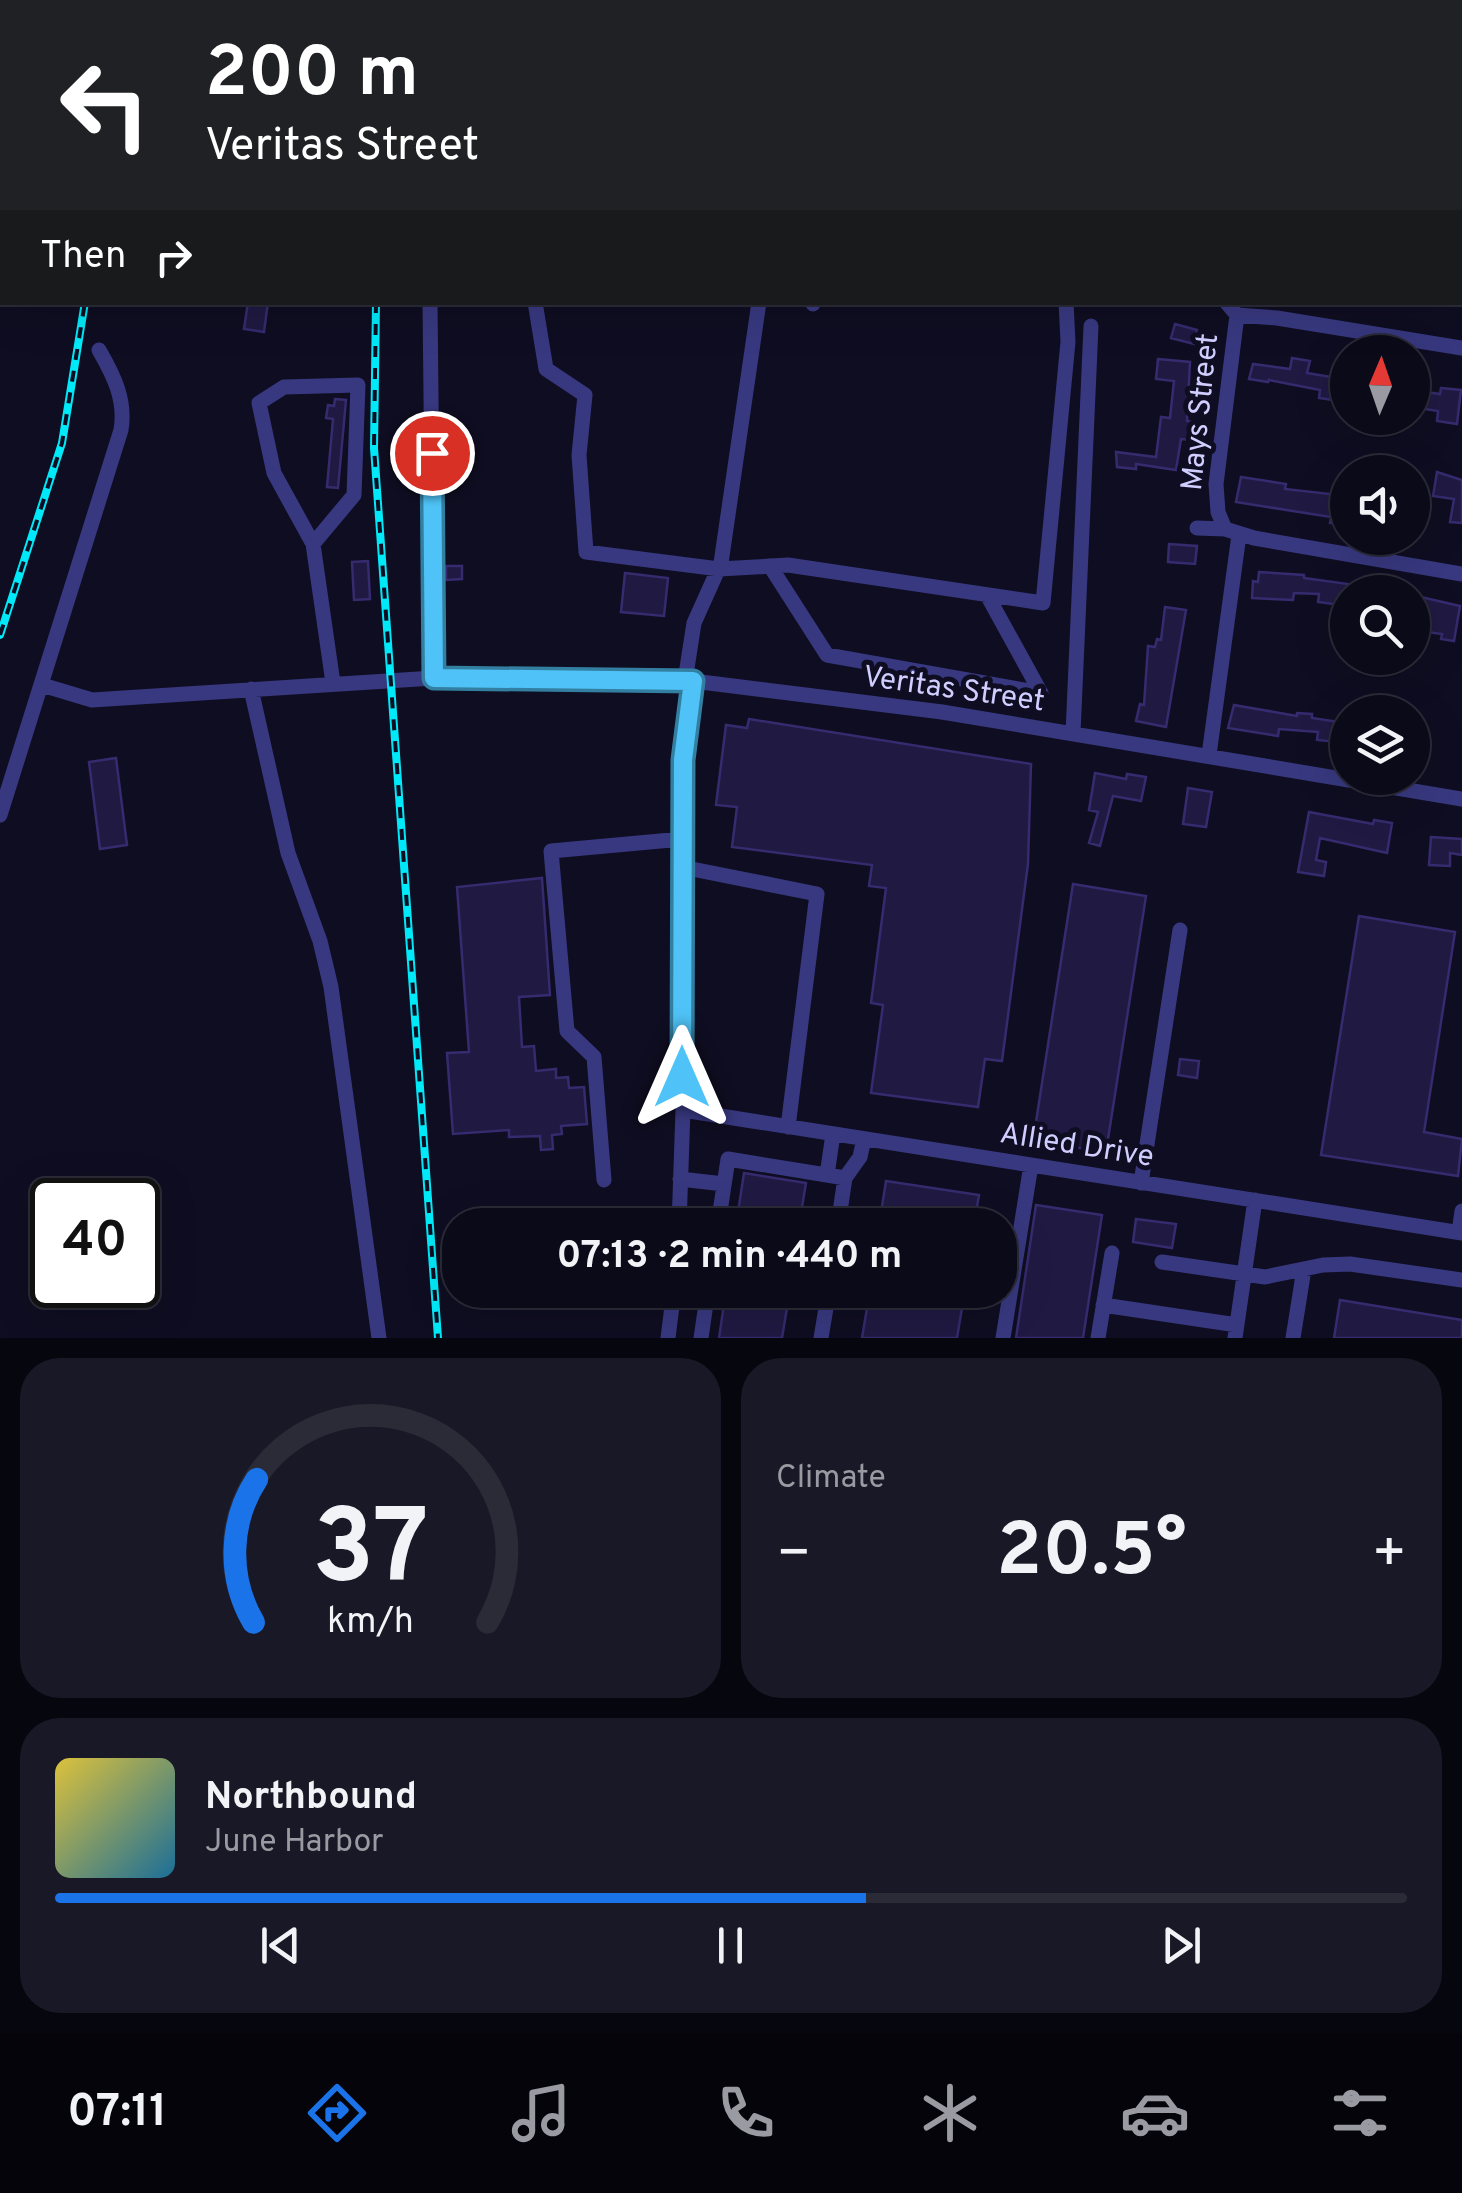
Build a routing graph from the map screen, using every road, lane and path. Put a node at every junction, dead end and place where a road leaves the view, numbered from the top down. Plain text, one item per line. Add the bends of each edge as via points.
1 (0, 15) edge
2 (0, 36) edge
3 (430, 305) edge
4 (536, 305) edge
5 (759, 305) edge
6 (1066, 305) edge
7 (1232, 308) edge
8 (1092, 326) dead end
9 (1462, 348) edge
10 (99, 350) dead end
11 (1198, 528) dead end
12 (1232, 532) junction
13 (313, 544) junction
14 (770, 566) junction
15 (719, 568) junction
16 (1462, 574) edge
17 (986, 594) junction
18 (434, 678) junction
19 (689, 681) junction
20 (333, 683) junction
21 (42, 686) junction
22 (251, 688) junction
23 (1073, 733) junction
24 (1209, 754) junction
25 (1462, 799) edge
26 (0, 815) edge
27 (682, 839) junction
28 (682, 867) junction
29 (1180, 930) dead end
30 (683, 1110) junction
31 (788, 1127) junction
32 (834, 1134) junction
33 (864, 1138) junction
34 (1031, 1165) junction
35 (827, 1175) junction
36 (680, 1178) junction
37 (846, 1178) junction
38 (604, 1180) dead end
39 (1141, 1182) junction
40 (724, 1184) junction
41 (1255, 1200) junction
42 (679, 1208) edge
43 (720, 1208) edge
44 (841, 1208) edge
45 (1462, 1211) edge
46 (1460, 1232) edge
47 (1112, 1253) dead end
48 (1162, 1262) dead end
49 (1304, 1269) junction
50 (1244, 1273) junction
51 (1462, 1280) edge
52 (1103, 1306) junction
53 (672, 1308) edge
54 (705, 1308) edge
55 (826, 1308) edge
56 (1236, 1332) edge
57 (379, 1338) edge
58 (668, 1338) edge
59 (701, 1338) edge
60 (822, 1338) edge
61 (1003, 1338) edge
62 (1098, 1338) edge
63 (1292, 1338) edge

1 - 2 street
3 - 18 street
4 - 15 street via 546,369 585,395 579,456 586,552
5 - 15 street
6 - 17 street via 1043,602
7 - 9 street
7 - 12 street, Mays Street via 1216,484 1218,512
8 - 23 street
10 - 21 street via 118,384 123,419
11 - 12 street
12 - 16 street
12 - 24 street, Mays Street
13 - 13 street via 274,473 259,402 284,386 358,385 354,496
13 - 20 street
14 - 15 street
14 - 17 street
14 - 17 street via 827,655 1041,693
15 - 19 street via 694,623
18 - 19 street, Veritas Street
18 - 20 street, Veritas Street
19 - 23 street, Veritas Street
19 - 27 street
20 - 22 street, Veritas Street
21 - 22 street, Veritas Street via 92,700
21 - 26 street
22 - 57 street via 288,853 332,986
23 - 24 street, Veritas Street
24 - 25 street, Veritas Street
27 - 28 street
27 - 38 street via 551,851 567,1031 594,1057
28 - 30 street
28 - 31 street via 816,894
29 - 39 street
30 - 31 street, Allied Drive
30 - 36 street
31 - 32 street, Allied Drive
32 - 33 street, Allied Drive
32 - 35 street
33 - 34 street, Allied Drive
33 - 37 street
34 - 39 street, Allied Drive
34 - 61 street
35 - 37 street
35 - 40 street via 728,1159
36 - 40 street
36 - 42 street
37 - 44 street
39 - 41 street, Allied Drive
40 - 43 street
41 - 46 street, Allied Drive
41 - 50 street
45 - 46 street
47 - 52 street
48 - 50 street
49 - 50 street via 1265,1277
49 - 51 street via 1350,1264
49 - 63 street
50 - 56 street
52 - 56 street
52 - 62 street
53 - 58 street
54 - 59 street
55 - 60 street

